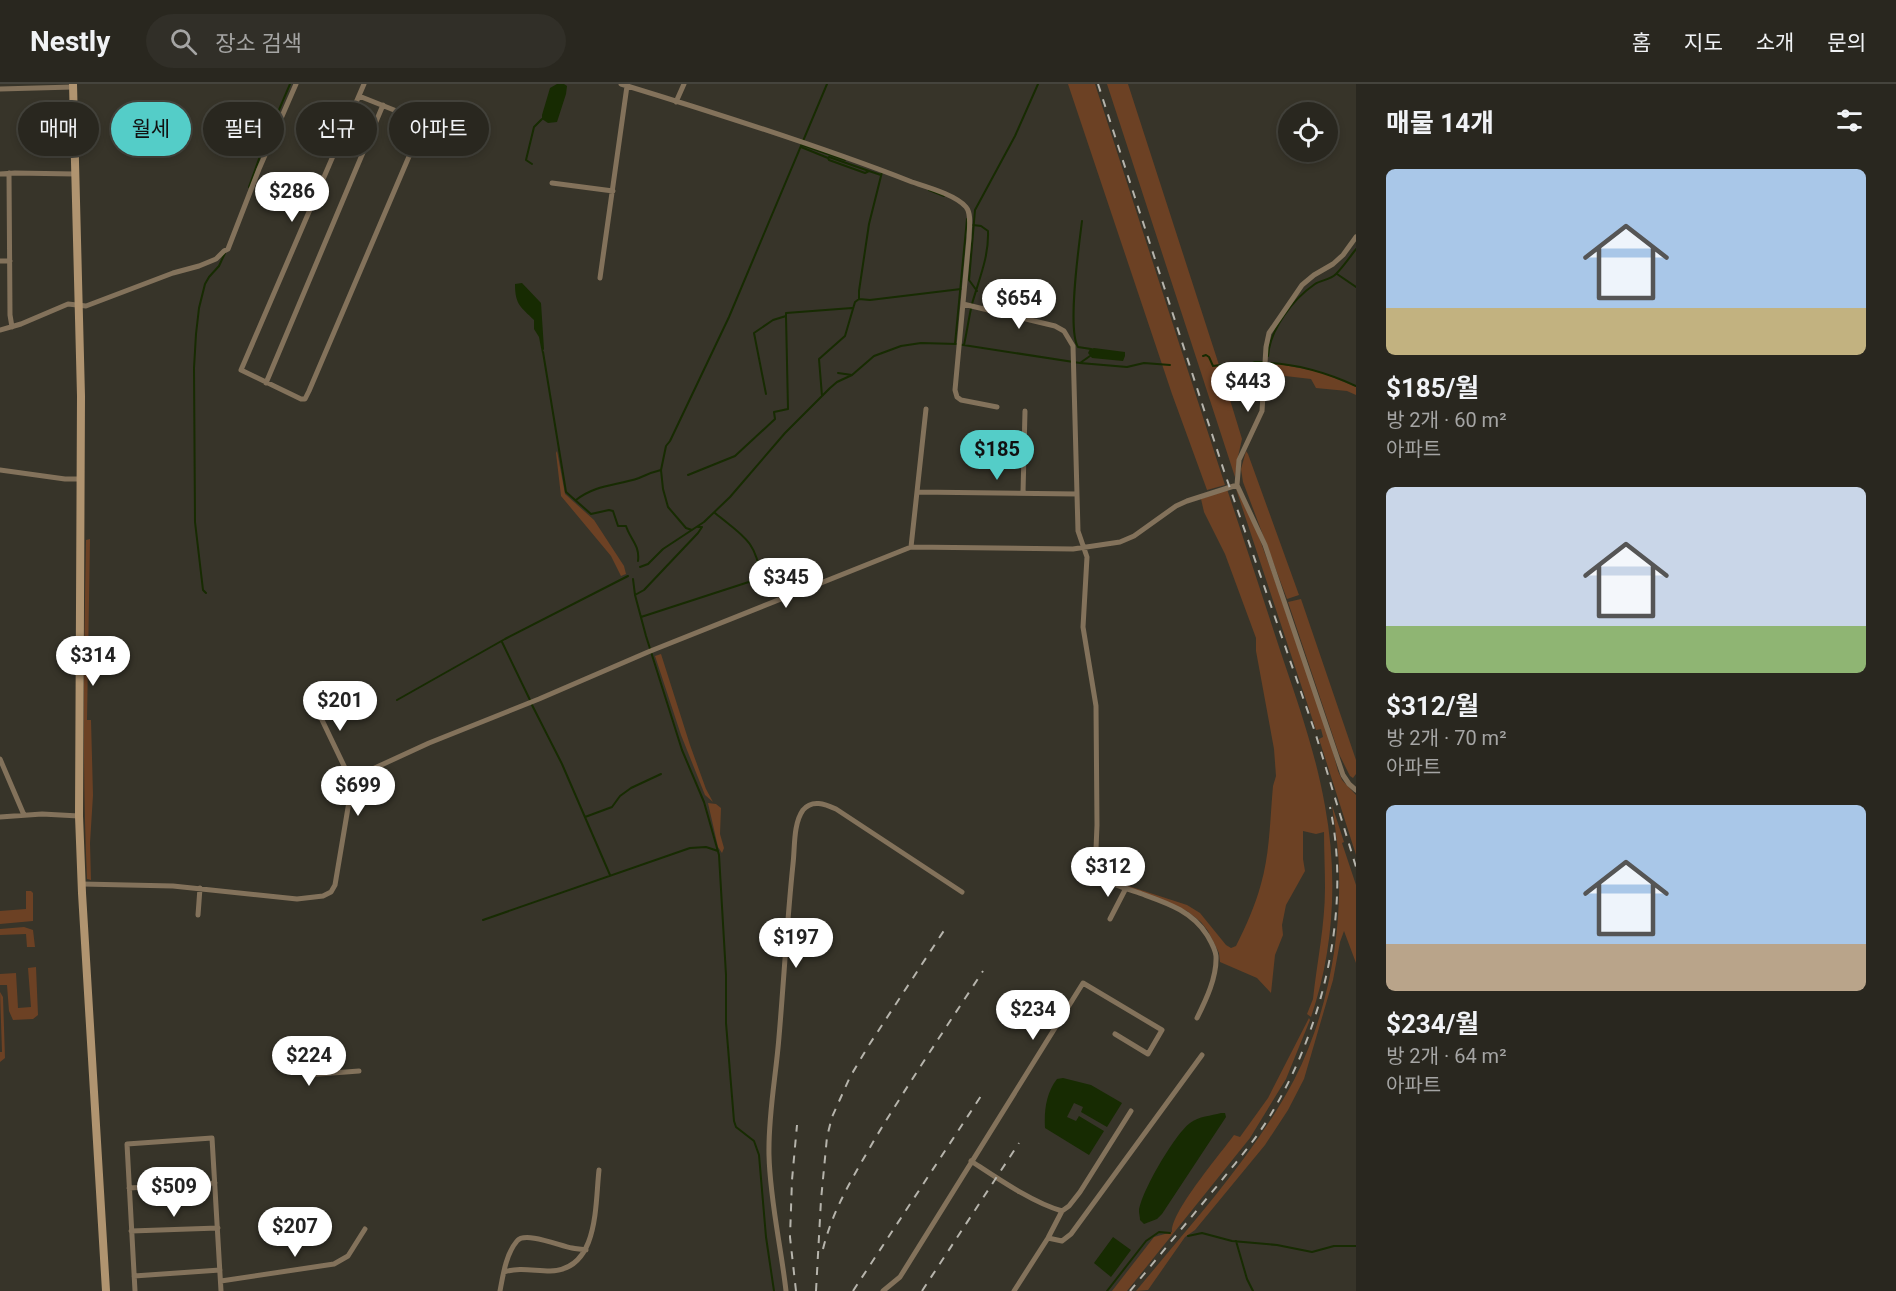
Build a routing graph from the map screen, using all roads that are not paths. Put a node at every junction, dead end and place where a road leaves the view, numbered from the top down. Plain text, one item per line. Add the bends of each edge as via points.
1 (296, 84) edge
2 (364, 84) edge
3 (684, 84) edge
4 (623, 85) edge
5 (73, 86) edge
6 (0, 89) edge
7 (359, 96) junction
8 (676, 102) junction
9 (383, 105) junction
10 (9, 173) junction
11 (0, 174) edge
12 (75, 174) junction
13 (552, 183) dead end
14 (613, 191) junction
15 (1356, 237) edge
16 (0, 261) edge
17 (10, 261) junction
18 (600, 278) dead end
19 (963, 304) junction
20 (79, 306) junction
21 (12, 327) junction
22 (0, 330) edge
23 (266, 383) junction
24 (997, 407) dead end
25 (926, 409) dead end
26 (1025, 411) dead end
27 (0, 470) edge
28 (81, 479) junction
29 (1238, 484) junction
30 (917, 492) junction
31 (1023, 493) junction
32 (1077, 494) junction
33 (911, 547) junction
34 (1084, 547) junction
35 (311, 697) dead end
36 (0, 759) edge
37 (354, 778) junction
38 (1356, 790) edge
39 (24, 815) junction
40 (80, 816) junction
41 (0, 817) edge
42 (82, 884) junction
43 (200, 888) junction
44 (1126, 888) junction
45 (962, 892) dead end
46 (198, 915) dead end
47 (1110, 919) dead end
48 (1197, 1018) dead end
49 (1115, 1034) dead end
50 (292, 1042) dead end
51 (1202, 1055) dead end
52 (359, 1071) dead end
53 (1131, 1111) dead end
54 (971, 1161) junction
55 (599, 1170) dead end
56 (215, 1183) junction
57 (129, 1188) junction
58 (1062, 1211) junction
59 (218, 1228) junction
60 (365, 1229) dead end
61 (131, 1232) junction
62 (1048, 1238) junction
63 (586, 1250) junction
64 (220, 1270) junction
65 (504, 1272) junction
66 (134, 1276) junction
67 (221, 1281) junction
68 (106, 1291) edge
69 (135, 1291) edge
70 (221, 1291) edge
71 (500, 1291) edge
72 (786, 1291) edge
73 (883, 1291) edge
74 (1014, 1291) edge

1 - 20 street via 228,249 199,266
2 - 7 street
3 - 8 street
4 - 8 street
4 - 14 street
5 - 6 street
5 - 12 main road
7 - 9 street
7 - 23 street via 241,370
8 - 19 street via 912,181 963,204 969,220
9 - 23 street
9 - 23 street via 419,120 422,126 305,399
10 - 11 street
10 - 12 street
10 - 17 street
12 - 20 main road
13 - 14 street
14 - 18 street
15 - 29 street via 1333,264 1302,285 1269,333 1262,411 1239,460
16 - 17 street
17 - 21 street
19 - 24 street via 957,397
19 - 32 street via 1055,326 1069,336 1075,361
20 - 21 street via 68,304
20 - 28 main road
21 - 22 street
25 - 30 street
26 - 31 street
27 - 28 street
28 - 40 main road
29 - 34 street via 1176,506 1120,542
29 - 38 street via 1265,545 1343,775
30 - 31 street
30 - 33 street
31 - 32 street
32 - 34 street via 1077,531
33 - 34 street
33 - 37 street via 650,651
34 - 44 street via 1087,557 1083,627 1096,706 1095,873
35 - 37 street via 346,770
36 - 39 street
37 - 43 street via 331,892 297,899
39 - 40 street
39 - 41 street
40 - 42 main road
42 - 43 street
42 - 68 main road
43 - 46 street
44 - 47 street
44 - 48 street via 1187,913 1214,948 1211,984
45 - 72 street via 836,809 823,803 812,804 800,816 770,1119 770,1178
49 - 54 street via 1148,1054 1162,1030 1083,983
50 - 52 street via 306,1075
51 - 62 street via 1071,1234 1062,1241
53 - 58 street via 1080,1192
54 - 58 street via 1037,1201
54 - 73 street via 900,1276
55 - 63 street via 592,1232
56 - 57 street
56 - 57 street via 212,1138 127,1144
56 - 59 street
57 - 61 street
58 - 62 street
59 - 61 street
59 - 64 street
60 - 67 street via 348,1256 334,1264
61 - 66 street
62 - 74 street
63 - 65 street via 567,1268
63 - 65 street via 521,1238
64 - 66 street
64 - 67 street
65 - 71 street
66 - 69 street
67 - 70 street

